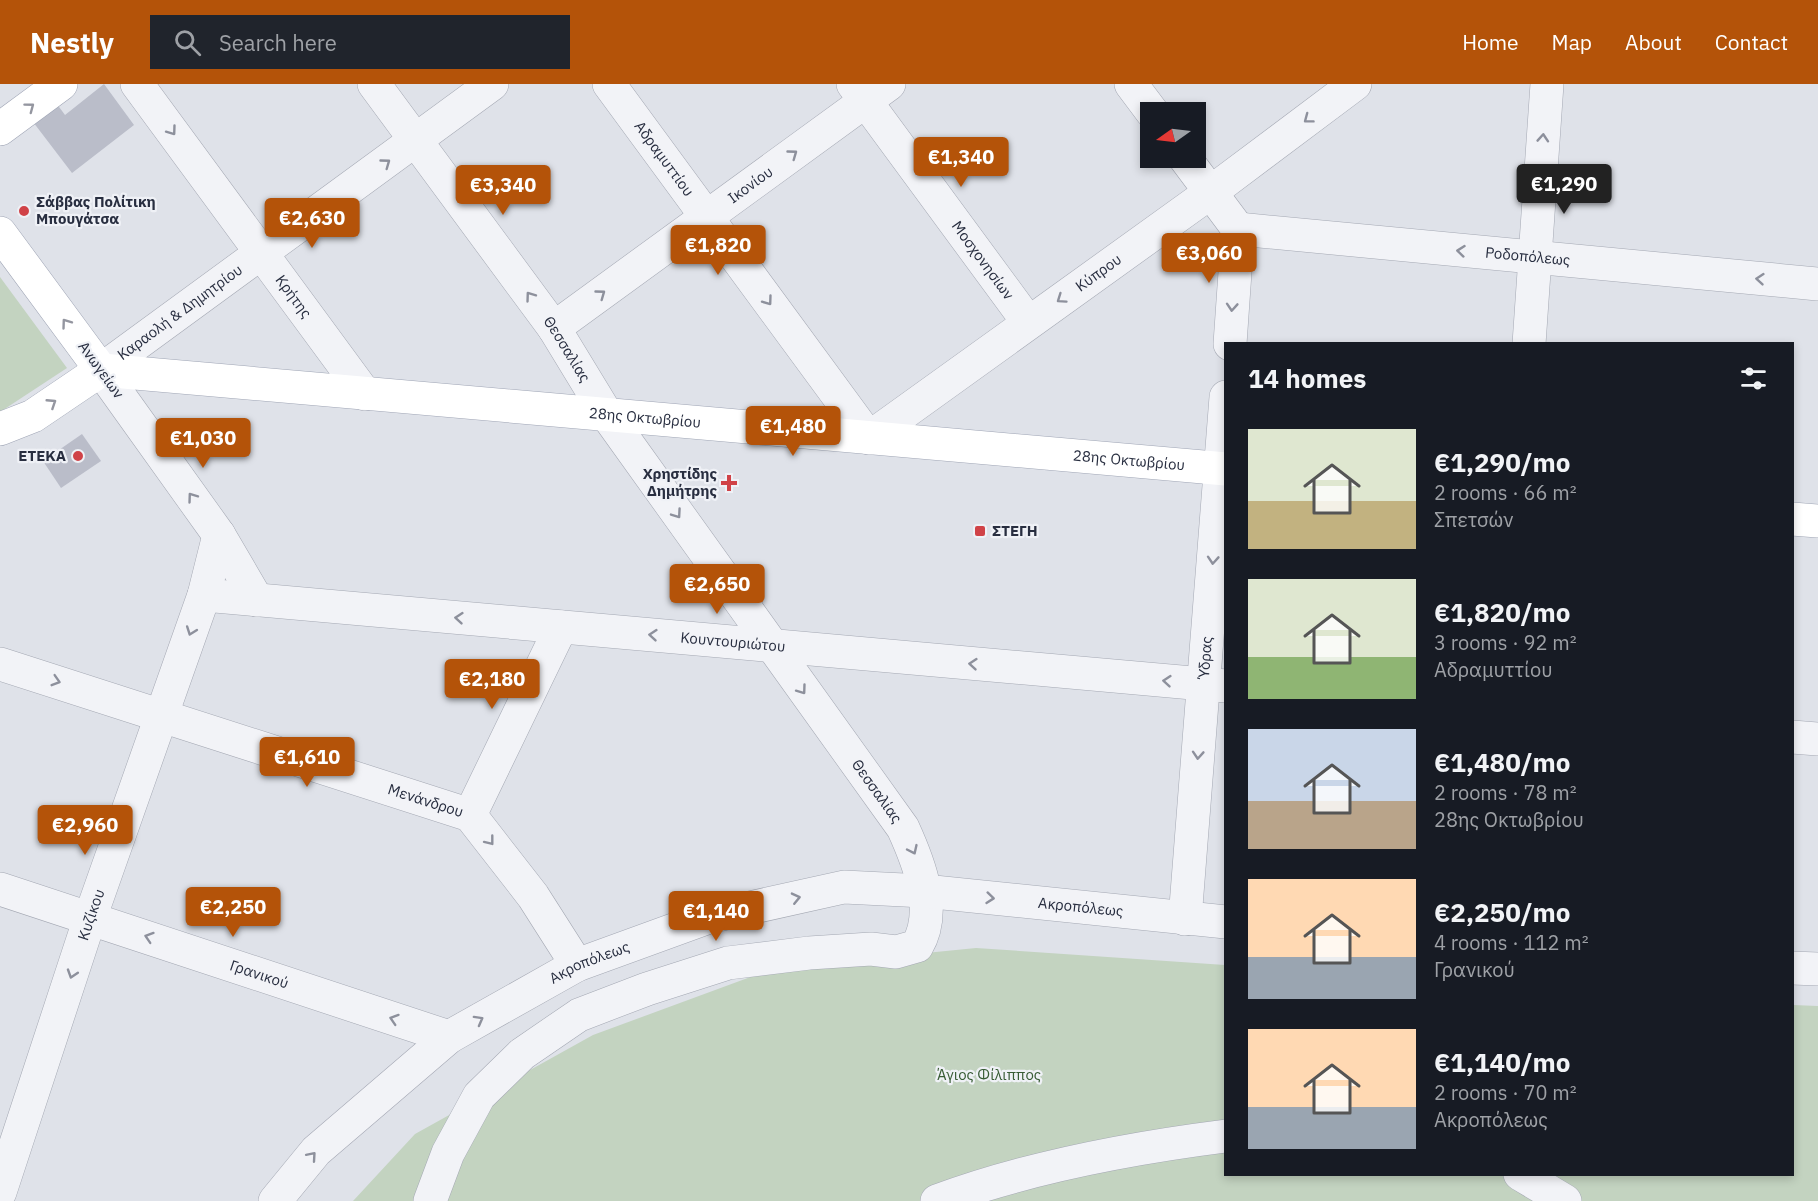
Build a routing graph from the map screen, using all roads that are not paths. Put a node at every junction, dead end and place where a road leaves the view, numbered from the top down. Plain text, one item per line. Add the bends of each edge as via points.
1 (61, 84) edge
2 (137, 84) edge
3 (374, 84) edge
4 (492, 84) edge
5 (609, 84) edge
6 (1131, 84) edge
7 (1355, 84) edge
8 (1547, 84) edge
9 (869, 90) edge
10 (1144, 102) edge
11 (0, 129) edge
12 (416, 141) junction
13 (1193, 168) edge
14 (1211, 192) junction
15 (707, 217) junction
16 (1238, 229) junction
17 (0, 232) edge
18 (262, 254) junction
19 (1535, 259) junction
20 (1818, 284) edge
21 (1028, 322) junction
22 (554, 328) junction
23 (1230, 342) edge
24 (1530, 342) edge
25 (101, 370) junction
26 (365, 394) junction
27 (607, 415) junction
28 (0, 429) edge
29 (868, 438) junction
30 (1224, 445) edge
31 (1223, 469) edge
32 (1794, 519) edge
33 (1818, 521) edge
34 (219, 535) junction
35 (204, 595) junction
36 (257, 600) junction
37 (561, 627) junction
38 (769, 646) junction
39 (0, 664) edge
40 (1214, 685) edge
41 (161, 714) junction
42 (1794, 737) edge
43 (1818, 739) edge
44 (470, 815) junction
45 (0, 889) edge
46 (924, 891) junction
47 (90, 918) junction
48 (1185, 919) junction
49 (1224, 922) edge
50 (577, 965) junction
51 (1794, 968) edge
52 (1818, 969) edge
53 (449, 1037) junction
54 (13, 1110) edge
55 (1224, 1136) edge
56 (1523, 1176) edge
57 (0, 1192) edge
58 (275, 1201) edge
59 (430, 1201) edge
60 (937, 1201) edge
61 (1564, 1201) edge

11 -> 1 main road
2 -> 18 street, Κρήτης
3 - 12 street, Θεσσαλίας
4 - 12 street, Καραολή & Δημητρίου
5 - 15 street, Αδραμυττίου
6 - 10 street
7 -> 14 street, Κύπρου
19 -> 8 street
15 -> 9 street, Ικονίου
9 - 21 street, Μοσχονησίων
18 -> 12 street, Καραολή & Δημητρίου
22 -> 12 street, Θεσσαλίας
13 - 14 street
14 - 16 street
14 -> 21 street, Κύπρου
22 -> 15 street, Ικονίου
15 -> 29 street, Αδραμυττίου
19 -> 16 street, Ροδοπόλεως
16 -> 23 street
25 -> 17 main road, Ανωγείων
18 - 25 street, Καραολή & Δημητρίου
18 - 26 street, Κρήτης
20 -> 19 street, Ροδοπόλεως
19 - 24 street
21 - 29 street, Κύπρου
22 - 27 street, Θεσσαλίας
25 - 26 main road, 28ης Οκτωβρίου
28 -> 25 main road via 33,416
34 -> 25 street, Ανωγείων
26 - 27 main road, 28ης Οκτωβρίου
27 - 29 main road, 28ης Οκτωβρίου
27 -> 38 street, Θεσσαλίας
29 - 31 main road, 28ης Οκτωβρίου
30 - 31 street, Ύδρας
31 -> 40 street, Ύδρας
32 - 33 main road
34 - 35 street, Κυζίκου
34 - 36 street, Ανωγείων
35 - 36 street, Κουντουριώτου
35 -> 41 street, Κυζίκου
37 -> 36 street, Κουντουριώτου
38 -> 37 street, Κουντουριώτου
37 - 44 street
40 -> 38 street, Κουντουριώτου
38 -> 46 street, Θεσσαλίας via 903,828 918,862
39 -> 41 street, Μενάνδρου
40 -> 48 street, Ύδρας
41 - 44 street, Μενάνδρου
41 - 47 street, Κυζίκου
42 - 43 street
44 -> 50 street, Μενάνδρου via 533,896
45 - 47 street, Γρανικού
46 -> 48 street, Ακροπόλεως
50 -> 46 street, Ακροπόλεως via 710,917 844,887
46 - 59 street, Θεσσαλίας via 926,931 917,946 896,952 871,949 809,953 728,963 579,1015 522,1054 479,1096 448,1153
53 -> 47 street, Γρανικού
47 -> 54 street, Κυζίκου
48 - 49 street, Ακροπόλεως
53 -> 50 street, Ακροπόλεως
51 - 52 street
58 -> 53 street, Ακροπόλεως via 316,1150
54 - 57 street, Κυζίκου
55 - 60 street via 1164,1144 985,1183
56 - 61 street

